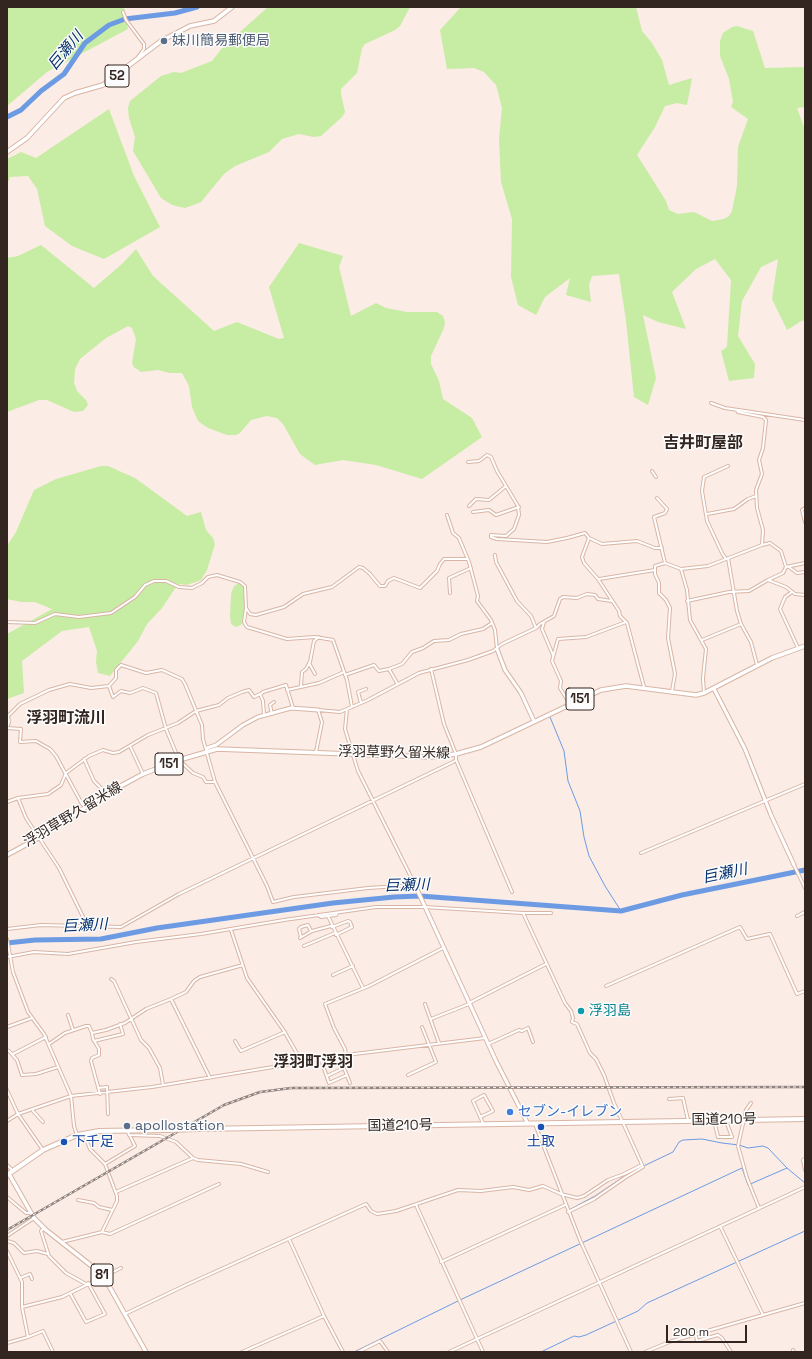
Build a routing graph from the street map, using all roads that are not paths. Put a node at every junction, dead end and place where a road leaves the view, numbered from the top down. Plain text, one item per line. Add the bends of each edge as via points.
1 (232, 7) edge
2 (123, 12) dead end
3 (136, 60) junction
4 (7, 152) edge
5 (711, 403) dead end
6 (737, 410) junction
7 (805, 420) edge
8 (468, 462) dead end
9 (728, 466) dead end
10 (652, 471) dead end
11 (656, 477) dead end
12 (506, 486) junction
13 (756, 496) junction
14 (657, 498) dead end
15 (469, 506) dead end
16 (519, 508) junction
17 (805, 508) edge
18 (473, 512) dead end
19 (706, 514) junction
20 (447, 515) dead end
21 (805, 522) edge
22 (589, 538) junction
23 (762, 544) junction
24 (662, 548) junction
25 (495, 555) dead end
26 (727, 558) junction
27 (468, 559) junction
28 (665, 563) junction
29 (805, 563) edge
30 (787, 567) junction
31 (471, 568) junction
32 (681, 568) junction
33 (655, 570) junction
34 (805, 572) edge
35 (598, 579) junction
36 (768, 580) junction
37 (733, 592) junction
38 (792, 592) junction
39 (450, 593) dead end
40 (805, 595) edge
41 (612, 601) junction
42 (687, 601) junction
43 (246, 608) junction
44 (544, 621) junction
45 (7, 622) edge
46 (626, 622) junction
47 (492, 623) junction
48 (741, 624) junction
49 (536, 628) junction
50 (319, 637) junction
51 (702, 640) junction
52 (805, 646) edge
53 (798, 648) junction
54 (497, 649) junction
55 (553, 655) junction
56 (309, 663) junction
57 (756, 665) junction
58 (389, 669) junction
59 (431, 669) junction
60 (344, 672) junction
61 (315, 674) dead end
62 (345, 676) junction
63 (397, 683) junction
64 (109, 686) junction
65 (301, 686) junction
66 (644, 688) junction
67 (366, 689) dead end
68 (714, 689) junction
69 (287, 690) junction
70 (672, 691) junction
71 (704, 693) junction
72 (260, 695) junction
73 (274, 702) dead end
74 (361, 703) junction
75 (570, 704) junction
76 (352, 707) junction
77 (293, 708) junction
78 (348, 709) junction
79 (318, 710) junction
80 (196, 711) junction
81 (272, 714) junction
82 (264, 715) junction
83 (534, 721) junction
84 (166, 729) junction
85 (130, 746) junction
86 (207, 752) junction
87 (316, 752) junction
88 (352, 754) junction
89 (456, 754) junction
90 (84, 759) junction
91 (179, 760) junction
92 (456, 760) junction
93 (66, 773) junction
94 (142, 774) junction
95 (215, 782) junction
96 (805, 784) edge
97 (106, 794) junction
98 (18, 798) junction
99 (371, 800) junction
100 (765, 800) junction
101 (7, 802) edge
102 (86, 807) junction
103 (40, 837) junction
104 (641, 853) dead end
105 (7, 855) edge
106 (252, 858) junction
107 (794, 865) joint
108 (415, 885) junction
109 (805, 888) edge
110 (512, 892) dead end
111 (424, 907) junction
112 (551, 912) dead end
113 (805, 912) edge
114 (337, 913) junction
115 (523, 913) junction
116 (318, 915) junction
117 (328, 916) junction
118 (797, 916) dead end
119 (87, 925) junction
120 (331, 927) junction
121 (7, 929) edge
122 (231, 930) junction
123 (311, 931) junction
124 (335, 934) junction
125 (7, 939) edge
126 (304, 946) dead end
127 (443, 948) junction
128 (10, 956) junction
129 (7, 957) edge
130 (546, 964) junction
131 (244, 965) junction
132 (353, 966) junction
133 (333, 975) dead end
134 (111, 979) dead end
135 (606, 986) dead end
136 (363, 988) junction
137 (805, 991) edge
138 (171, 999) junction
139 (469, 1003) junction
140 (425, 1004) dead end
141 (68, 1015) dead end
142 (32, 1018) junction
143 (131, 1019) junction
144 (431, 1019) junction
145 (120, 1024) junction
146 (7, 1027) edge
147 (422, 1027) dead end
148 (73, 1030) junction
149 (285, 1032) junction
150 (92, 1033) junction
151 (46, 1037) junction
152 (485, 1038) junction
153 (94, 1041) junction
154 (235, 1041) dead end
155 (533, 1042) dead end
156 (439, 1043) junction
157 (49, 1044) junction
158 (488, 1044) junction
159 (428, 1045) junction
160 (7, 1050) edge
161 (13, 1054) junction
162 (346, 1055) junction
163 (321, 1060) junction
164 (300, 1064) junction
165 (58, 1067) junction
166 (347, 1075) junction
167 (408, 1075) dead end
168 (327, 1076) junction
169 (210, 1078) junction
170 (350, 1083) dead end
171 (163, 1085) junction
172 (98, 1088) junction
173 (7, 1090) edge
174 (107, 1093) junction
175 (100, 1094) junction
176 (71, 1096) junction
177 (669, 1099) dead end
178 (751, 1103) dead end
179 (33, 1110) junction
180 (18, 1114) junction
181 (108, 1114) dead end
182 (480, 1117) junction
183 (805, 1119) edge
184 (714, 1120) junction
185 (726, 1120) junction
186 (743, 1120) junction
187 (7, 1121) edge
188 (688, 1121) junction
189 (43, 1122) dead end
190 (623, 1122) junction
191 (483, 1124) junction
192 (528, 1124) junction
193 (535, 1124) junction
194 (84, 1133) junction
195 (128, 1133) junction
196 (77, 1135) junction
197 (43, 1150) junction
198 (193, 1158) junction
199 (805, 1160) edge
200 (105, 1164) junction
201 (7, 1165) edge
202 (643, 1166) junction
203 (805, 1170) edge
204 (268, 1172) dead end
205 (10, 1174) edge
206 (219, 1184) dead end
207 (805, 1187) edge
208 (116, 1192) junction
209 (561, 1194) junction
210 (7, 1197) edge
211 (78, 1200) dead end
212 (416, 1205) junction
213 (565, 1205) junction
214 (760, 1208) junction
215 (112, 1210) junction
216 (568, 1212) junction
217 (30, 1213) junction
218 (34, 1218) junction
219 (720, 1226) junction
220 (44, 1228) junction
221 (102, 1232) junction
222 (7, 1236) edge
223 (289, 1239) junction
224 (7, 1241) edge
225 (60, 1242) junction
226 (7, 1251) edge
227 (48, 1254) junction
228 (441, 1262) junction
229 (121, 1268) dead end
230 (104, 1277) junction
231 (20, 1278) junction
232 (32, 1280) dead end
233 (600, 1282) junction
234 (87, 1284) junction
235 (70, 1293) junction
236 (805, 1303) edge
237 (22, 1307) junction
238 (125, 1314) junction
239 (763, 1315) junction
240 (324, 1316) junction
241 (696, 1335) junction
242 (28, 1336) junction
243 (477, 1339) junction
244 (7, 1343) edge
245 (53, 1352) edge
246 (146, 1352) edge
247 (242, 1352) edge
248 (343, 1352) edge
249 (358, 1352) edge
250 (388, 1352) edge
251 (449, 1352) edge
252 (483, 1352) edge
253 (631, 1352) edge
254 (645, 1352) edge
255 (731, 1352) edge

1 - 3 main road, 52 via 214,21 190,26 161,41
2 - 3 street via 144,44 144,49
3 - 4 main road, 52 via 103,85 75,92 64,98 27,138
5 - 6 street
6 - 7 street
6 - 13 street via 766,420 759,460 762,474 756,487
8 - 12 street via 491,457
9 - 19 street via 703,478 703,503
10 - 11 street
12 - 15 street via 488,500 476,499
12 - 16 street
13 - 19 street via 734,509
13 - 23 street via 763,530
14 - 24 street via 667,509 665,513 654,517
16 - 18 street via 496,515 489,510
16 - 22 street via 514,529 506,536 491,537 551,541 585,533
17 - 21 street via 802,510
19 - 26 street via 712,533
20 - 27 street via 453,533 459,538
22 - 24 street via 602,544 637,541
22 - 35 street via 582,557
23 - 26 street
23 - 30 street via 770,543 781,552
24 - 28 street
25 - 49 street via 496,562 517,601 531,616
26 - 32 street via 708,566
26 - 37 street
27 - 31 street
27 - 43 street via 444,559 437,571 420,588 394,578 385,586 380,586 370,574 359,567 332,587 303,594 284,607 256,615 250,614
28 - 32 street
28 - 33 street via 655,566
29 - 30 street
30 - 34 street via 797,573
30 - 36 street via 783,573
31 - 39 street via 450,577
31 - 47 street via 477,601
32 - 42 street
33 - 35 street
33 - 70 street via 659,593 670,608 668,638 675,674
35 - 41 street
36 - 37 street via 749,591
36 - 38 street
37 - 42 street
37 - 48 street
38 - 40 street
38 - 53 street via 785,598 780,609
41 - 44 street via 587,594 577,598 563,597 554,616
41 - 46 street
42 - 51 street via 692,626
43 - 45 street via 245,586 240,582 212,575 192,588 179,587 166,581 154,581 145,585 135,597 111,613 79,617 60,613 34,623
43 - 50 street via 244,622 247,627 287,639
44 - 49 street
44 - 55 street via 542,629
46 - 55 street via 586,637 558,639
46 - 66 street
47 - 54 street
47 - 58 street via 483,629 461,634 450,640 431,642 412,652 399,666
48 - 51 street
48 - 57 street via 751,642
49 - 54 street via 502,644
50 - 56 street via 314,641
50 - 60 street via 333,640
51 - 71 street via 706,649 702,678
52 - 53 main road, 浮羽草野久留米線 / 151
53 - 57 main road, 浮羽草野久留米線 / 151
54 - 59 street via 473,659
54 - 83 street via 505,670 521,693
55 - 75 street via 554,666 561,680 560,688
56 - 61 street
56 - 65 street via 302,672
57 - 68 main road, 浮羽草野久留米線 / 151
58 - 62 street via 379,672 374,664
58 - 63 street
59 - 63 street
59 - 89 street via 444,724
60 - 62 street
60 - 65 street via 319,683
62 - 76 street
63 - 74 street
64 - 80 street via 116,678 118,667 123,664 146,673 162,670 182,679
64 - 84 street via 113,697 121,691 130,693 143,688 156,693
64 - 93 street via 91,688 70,684 49,690 20,704 8,716 7,728 21,728 20,742 36,741 47,747
65 - 69 street
66 - 70 main road, 浮羽草野久留米線 / 151
66 - 75 main road, 浮羽草野久留米線 / 151 via 608,688
67 - 74 street via 358,692
68 - 71 main road, 浮羽草野久留米線 / 151
68 - 100 street via 745,749
69 - 72 street via 286,685
69 - 77 street
70 - 71 main road, 浮羽草野久留米線 / 151
72 - 80 street via 254,697 249,690 228,698 219,705
72 - 82 street
73 - 81 street via 270,705
74 - 76 street
75 - 83 main road, 浮羽草野久留米線 / 151
76 - 78 street
77 - 79 street
77 - 81 street
78 - 79 street via 340,712
78 - 88 street via 345,729
79 - 87 street via 322,722
80 - 84 street
80 - 86 street via 202,725
81 - 82 street
82 - 86 street via 207,748
83 - 89 main road, 浮羽草野久留米線 / 151 via 481,747
84 - 85 street via 148,735
84 - 91 street
85 - 90 street via 116,753 103,750
85 - 94 street
86 - 87 main road, 浮羽草野久留米線 / 151 via 217,749
86 - 91 main road, 浮羽草野久留米線 / 151
86 - 95 street
87 - 88 main road, 浮羽草野久留米線 / 151
88 - 89 main road, 浮羽草野久留米線 / 151
88 - 99 street
89 - 92 street
90 - 93 street
90 - 97 street via 94,782
91 - 94 main road, 浮羽草野久留米線 / 151
91 - 95 street via 206,782
92 - 99 street
92 - 110 street
93 - 98 street via 61,784 48,794
93 - 102 street
94 - 97 main road, 浮羽草野久留米線 / 151
95 - 106 street
96 - 100 street
97 - 102 main road, 浮羽草野久留米線 / 151
98 - 101 street
98 - 103 street via 26,818
99 - 106 street
99 - 108 street
100 - 104 street
100 - 107 street
102 - 103 main road, 浮羽草野久留米線 / 151
103 - 105 main road, 浮羽草野久留米線 / 151
103 - 119 street via 59,868
106 - 108 street via 273,902 361,888
106 - 119 street via 121,926
107 - 109 street
108 - 111 street
111 - 114 street via 376,907
111 - 115 street
111 - 127 street
112 - 115 street
113 - 118 street
114 - 116 street
114 - 117 street
115 - 130 street
116 - 117 street
116 - 122 street
117 - 120 street
119 - 121 street
120 - 123 street
120 - 124 street
120 - 124 street via 350,922 352,927
122 - 128 street via 68,954 34,952
122 - 131 street
123 - 123 street via 300,938 301,927 308,925
124 - 126 street
124 - 132 street
125 - 128 street
127 - 136 street
127 - 139 street
128 - 129 street
128 - 142 street via 16,983
130 - 139 street
130 - 190 street via 571,1011 572,1022 577,1024 590,1053 604,1075
131 - 138 street via 200,977 186,992
131 - 149 street via 247,978
132 - 133 street
132 - 136 street
134 - 143 street
135 - 137 street via 740,927 746,939 770,934 797,994
136 - 162 street via 325,1004
138 - 143 street via 146,1009
138 - 169 street
139 - 144 street
139 - 152 street
140 - 144 street
141 - 148 street
142 - 146 street
142 - 151 street
143 - 145 street
143 - 171 street via 142,1042 149,1048 160,1068
144 - 156 street
145 - 150 street
145 - 153 street via 123,1034
147 - 159 street
148 - 150 street via 89,1026
148 - 157 street
149 - 154 street via 241,1051
149 - 164 street via 299,1057
150 - 153 street
151 - 157 street
151 - 161 street
152 - 156 street
152 - 158 street
153 - 172 street via 99,1052 91,1061
155 - 158 street via 528,1028
156 - 159 street
157 - 165 street
158 - 192 street
159 - 162 street
159 - 167 street via 436,1062
160 - 161 street
161 - 165 street via 22,1074 36,1074
162 - 163 street
163 - 164 street
163 - 168 street
164 - 169 street
165 - 176 street
166 - 168 street via 344,1068
166 - 168 street via 329,1083
166 - 170 street
169 - 171 street
171 - 174 street
172 - 174 street via 107,1087
172 - 175 street
173 - 180 street
174 - 175 street
174 - 181 street
175 - 176 street
176 - 179 street
176 - 196 street
177 - 188 street via 684,1098
178 - 186 street
179 - 180 street
179 - 189 street
180 - 187 street
180 - 197 street
182 - 182 street via 473,1101 484,1095 493,1111
182 - 191 street
183 - 186 highway, 国道210号
184 - 185 highway, 国道210号
184 - 185 street via 718,1137 732,1137
184 - 188 highway, 国道210号
185 - 186 highway, 国道210号
186 - 214 street via 738,1144 749,1184
188 - 190 highway, 国道210号
190 - 193 highway, 国道210号
190 - 202 street
191 - 192 highway, 国道210号
191 - 195 highway, 国道210号, bridge via 166,1130
192 - 193 highway, 国道210号
193 - 209 street
194 - 195 highway, 国道210号
194 - 196 highway, 国道210号
194 - 200 street via 90,1149
195 - 198 street via 160,1136 171,1140 181,1145
195 - 200 street via 135,1146
196 - 197 highway, 国道210号
197 - 205 highway, 国道210号
198 - 204 street via 241,1164
198 - 208 street
199 - 203 street
200 - 208 street
201 - 205 street
202 - 209 street via 608,1180 580,1198
202 - 216 street via 594,1199
205 - 217 main road, 81
206 - 221 street via 110,1234
207 - 214 street
208 - 215 street via 117,1201
209 - 212 street via 543,1186 529,1190 513,1187 481,1191 458,1190
209 - 213 street
210 - 217 street via 26,1213
211 - 215 street
212 - 223 street via 377,1214 366,1204
212 - 228 street
213 - 216 street
213 - 228 street
214 - 219 street
215 - 221 street
216 - 233 street
217 - 218 main road, 81
218 - 220 main road, 81
218 - 222 street
219 - 233 street
219 - 239 street
220 - 225 main road, 81
220 - 227 street via 41,1231
221 - 225 street
223 - 238 street
223 - 240 street
224 - 227 street via 14,1243 24,1253 36,1251
225 - 230 main road, 81
226 - 231 street
227 - 234 street via 66,1273
228 - 243 street
229 - 230 street
230 - 234 street
230 - 238 main road, 81
231 - 232 street via 30,1274
231 - 237 street via 23,1291
233 - 243 street
233 - 253 street
234 - 235 street
234 - 235 street via 105,1314 86,1322
235 - 237 street
236 - 239 street
237 - 242 street
238 - 246 main road, 81
239 - 241 street
240 - 247 street
240 - 248 street
241 - 254 street
241 - 255 street via 697,1341 718,1335
242 - 244 street
242 - 245 street via 43,1332
243 - 251 street
243 - 252 street
249 - 250 street via 380,1341

